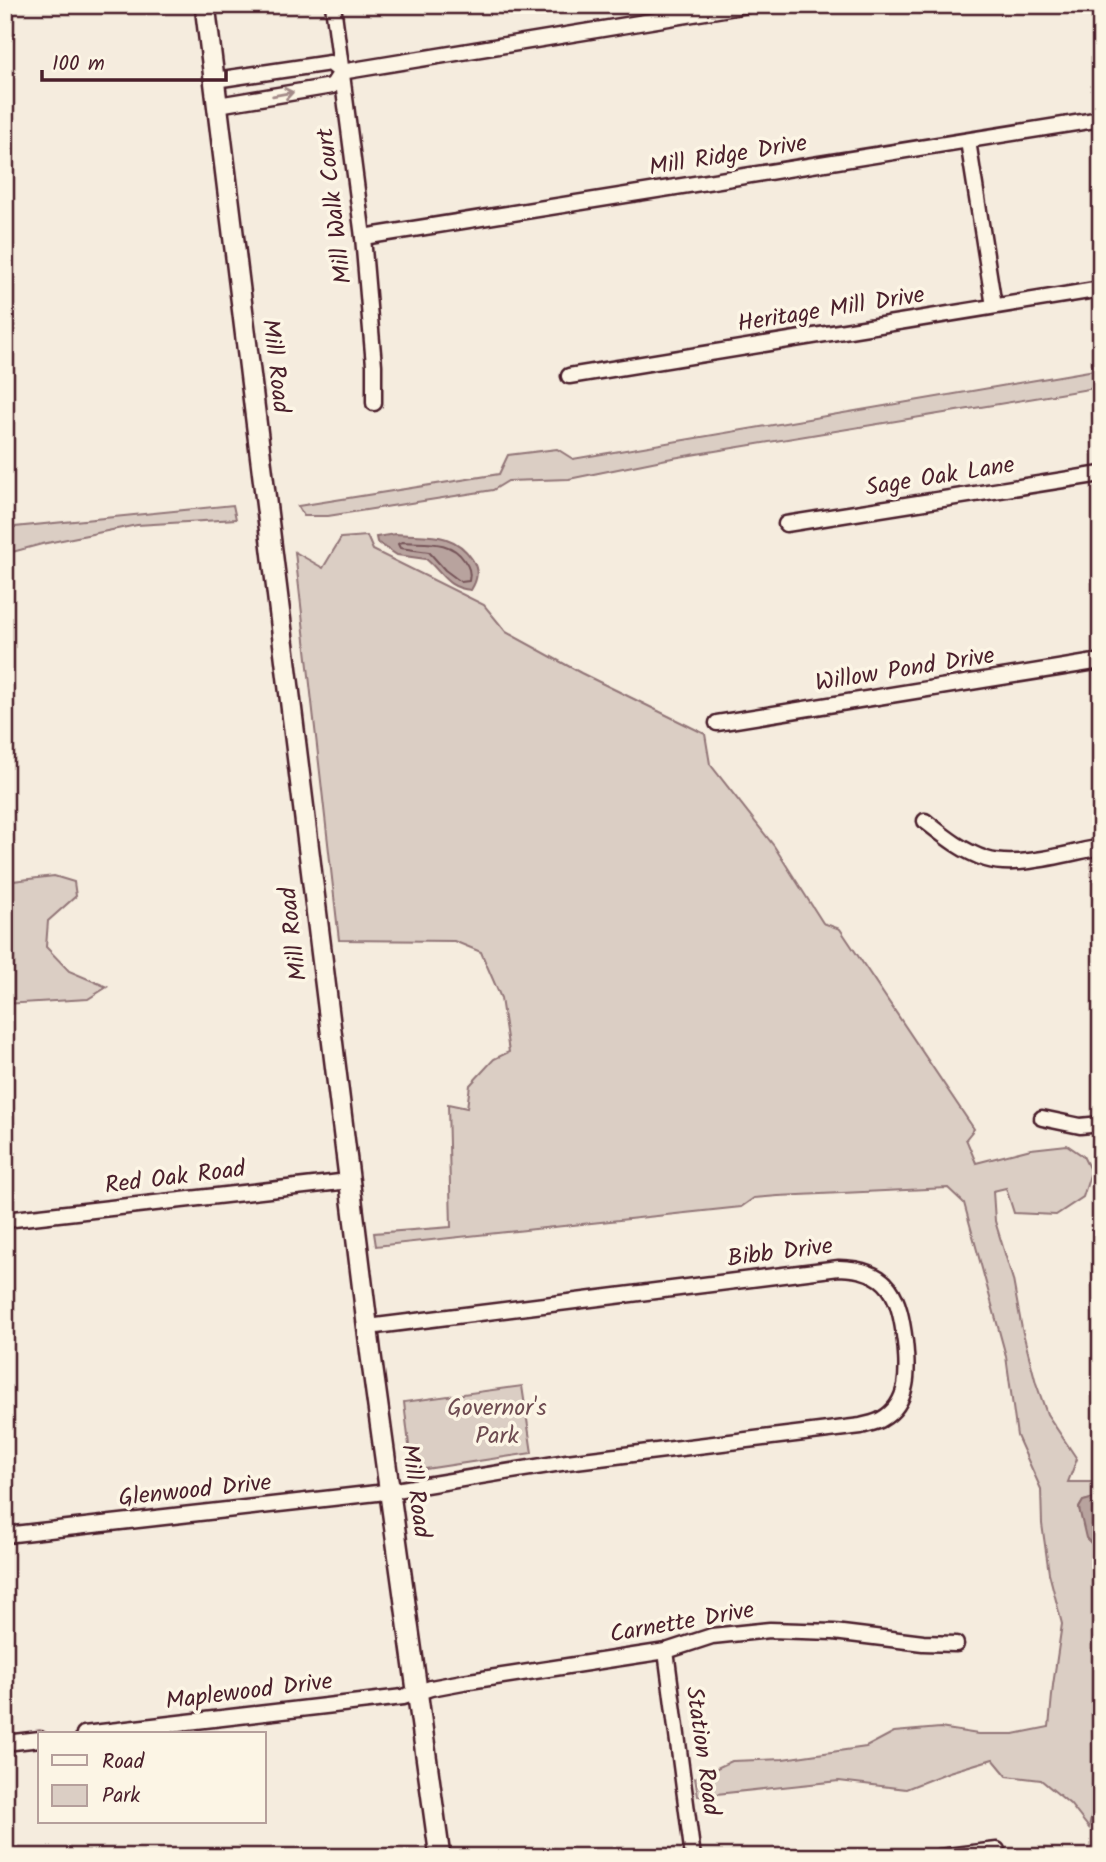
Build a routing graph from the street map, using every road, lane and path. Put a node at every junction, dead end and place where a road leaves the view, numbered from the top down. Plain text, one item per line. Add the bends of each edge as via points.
1 (205, 5) edge
2 (333, 5) edge
3 (748, 5) edge
4 (649, 13) edge
5 (341, 72) junction
6 (215, 80) junction
7 (218, 105) junction
8 (1101, 119) edge
9 (968, 141) junction
10 (363, 237) junction
11 (1101, 289) edge
12 (994, 306) junction
13 (569, 376) dead end
14 (373, 403) dead end
15 (1101, 474) edge
16 (786, 524) dead end
17 (1101, 661) edge
18 (716, 723) dead end
19 (925, 821) dead end
20 (1101, 847) edge
21 (1042, 1118) dead end
22 (1101, 1124) edge
23 (349, 1181) junction
24 (5, 1220) edge
25 (368, 1327) junction
26 (390, 1491) junction
27 (5, 1535) edge
28 (956, 1644) dead end
29 (666, 1651) junction
30 (418, 1694) junction
31 (103, 1732) edge
32 (38, 1739) edge
33 (5, 1743) edge
34 (997, 1850) dead end
35 (440, 1857) edge
36 (693, 1857) edge
37 (939, 1857) edge

1 - 6 street, Mill Road
2 - 5 street, Mill Walk Court
3 - 4 street
4 - 5 street
5 - 6 street via 330,63
7 -> 5 street via 332,86
5 - 10 street, Mill Walk Court
6 - 7 street, Mill Road
7 - 23 street, Mill Road
8 - 9 street, Mill Ridge Drive
9 - 10 street, Mill Ridge Drive
9 - 12 street
10 - 14 street, Mill Walk Court
11 - 12 street, Heritage Mill Drive
12 - 13 street, Heritage Mill Drive
15 - 16 street, Sage Oak Lane
17 - 18 street, Willow Pond Drive
19 - 20 street via 958,846 988,860 1015,862
21 - 22 street via 1080,1126
23 - 24 street, Red Oak Road
23 - 25 street, Mill Road
25 - 26 street, Mill Road
25 - 26 street, Bibb Drive via 859,1268 890,1288 901,1312 909,1371 899,1403 882,1419 861,1426 567,1462
26 - 27 street, Glenwood Drive
26 - 30 street, Mill Road
28 - 29 street, Carnette Drive via 770,1630 712,1636
29 - 30 street, Carnette Drive via 463,1682
29 - 36 street, Station Road
30 - 31 street, Maplewood Drive
30 - 35 street, Mill Road
32 - 33 street
34 - 37 street

